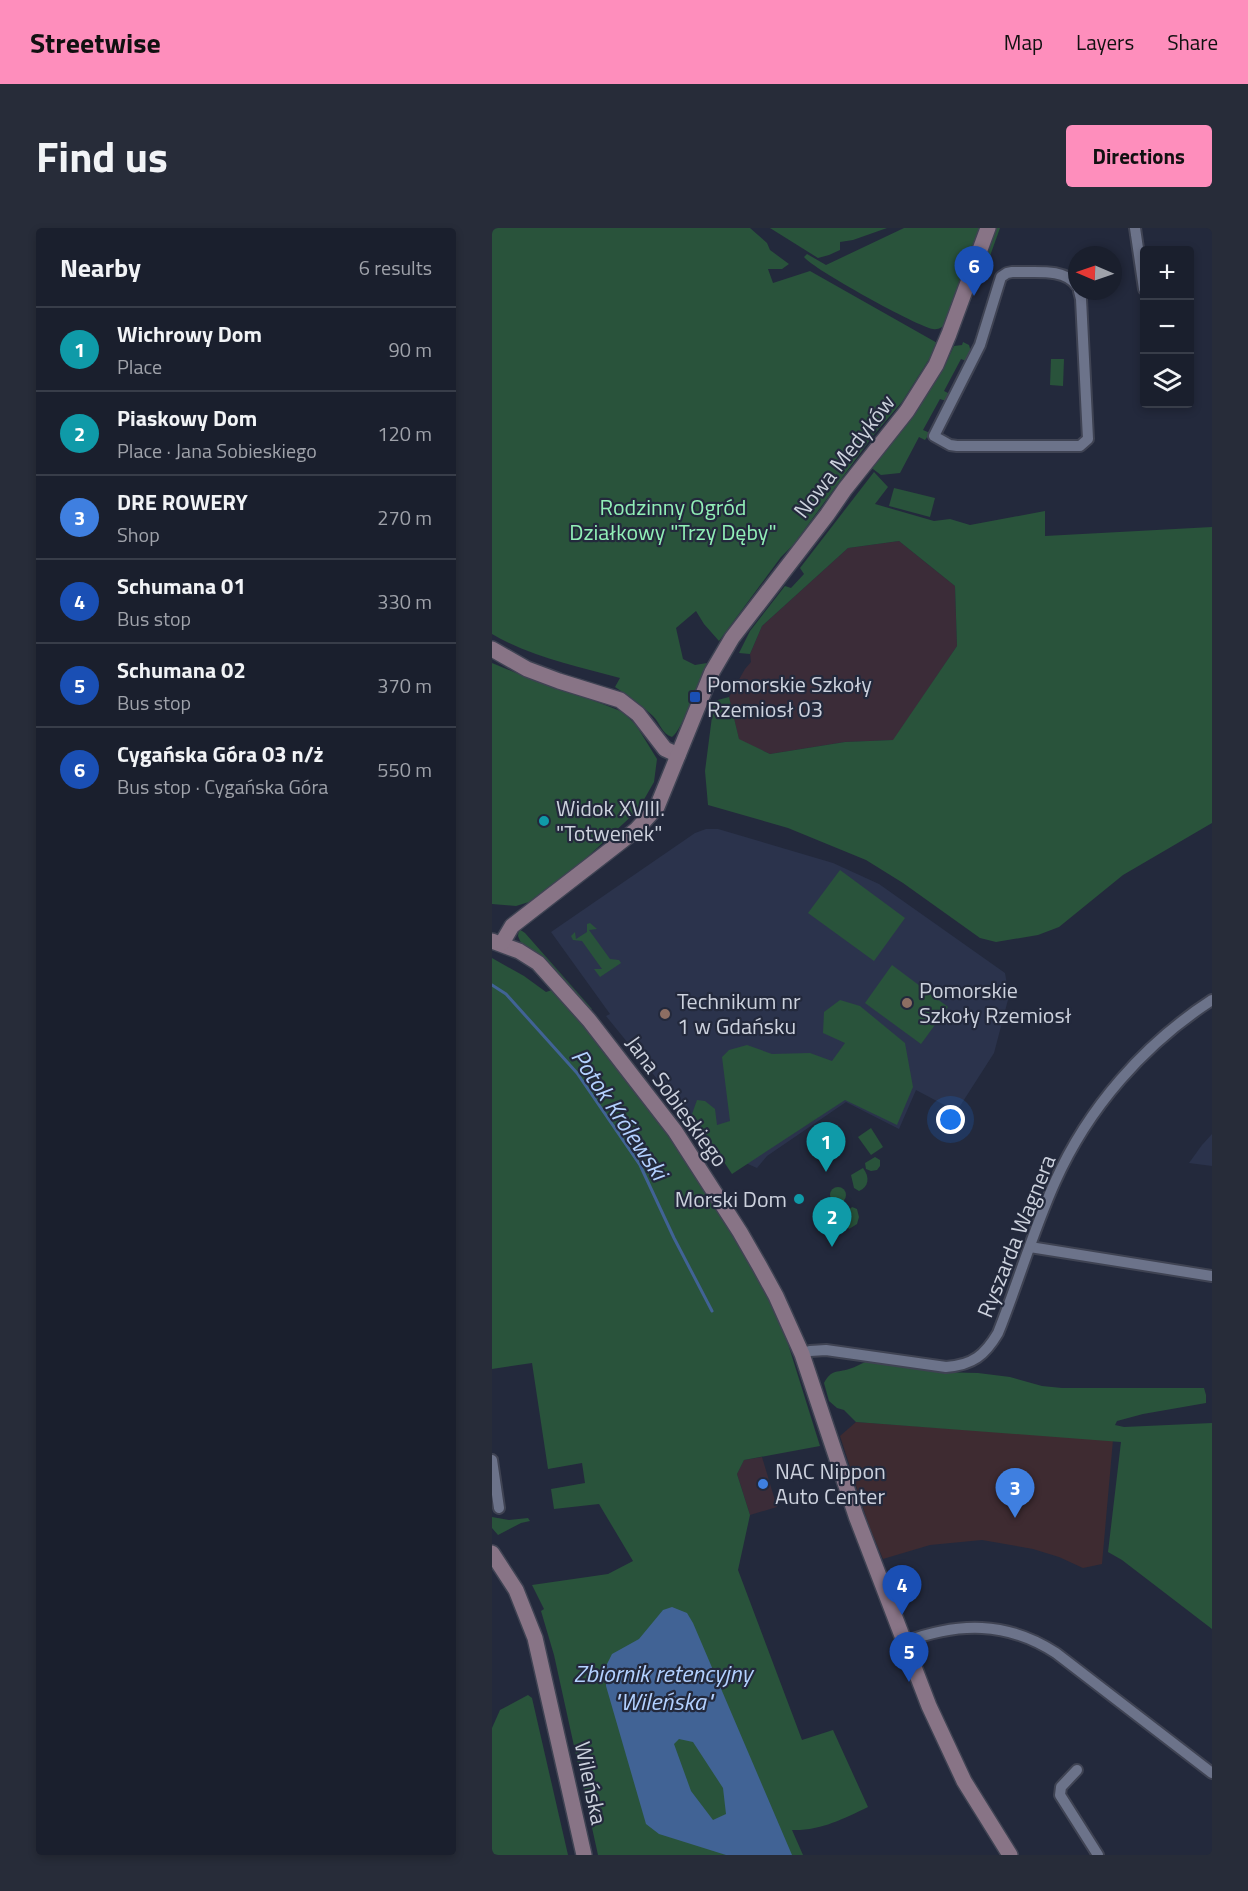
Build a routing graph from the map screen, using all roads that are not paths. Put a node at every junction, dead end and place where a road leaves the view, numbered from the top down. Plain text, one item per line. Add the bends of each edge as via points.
1 (988, 228) edge
2 (1135, 228) edge
3 (1140, 262) edge
4 (1068, 277) edge
5 (1082, 300) edge
6 (492, 649) edge
7 (678, 755) junction
8 (497, 942) edge
9 (1212, 1000) edge
10 (1030, 1247) junction
11 (1212, 1276) edge
12 (802, 1354) junction
13 (492, 1460) edge
14 (499, 1508) dead end
15 (492, 1553) edge
16 (905, 1642) junction
17 (1077, 1770) dead end
18 (1212, 1773) edge
19 (584, 1855) edge
20 (1010, 1855) edge
21 (1098, 1855) edge

1 - 7 street, Nowa Medyków via 936,365 907,411 732,638 712,672
2 - 3 street
4 - 5 street via 1062,273 1012,272 1001,277 980,345 933,436 953,446 1085,444 1088,439
6 - 7 street via 527,669 620,700 638,714 665,749
7 - 8 street, Nowa Medyków via 657,807 648,818
8 - 12 street, Jana Sobieskiego via 519,951 546,971 660,1111 740,1232 776,1296
9 - 10 street, Ryszarda Wagnera via 1168,1031 1101,1103 1056,1180
10 - 11 street
10 - 12 street, Ryszarda Wagnera via 998,1333 990,1347 973,1361 946,1367 826,1350
12 - 16 street, Jana Sobieskiego via 856,1516
13 - 14 street
15 - 19 street, Wileńska via 516,1590 535,1638
16 - 18 street via 968,1627 1005,1630 1037,1642
16 - 20 street, Jana Sobieskiego via 955,1764
17 - 21 street via 1061,1787 1060,1795

